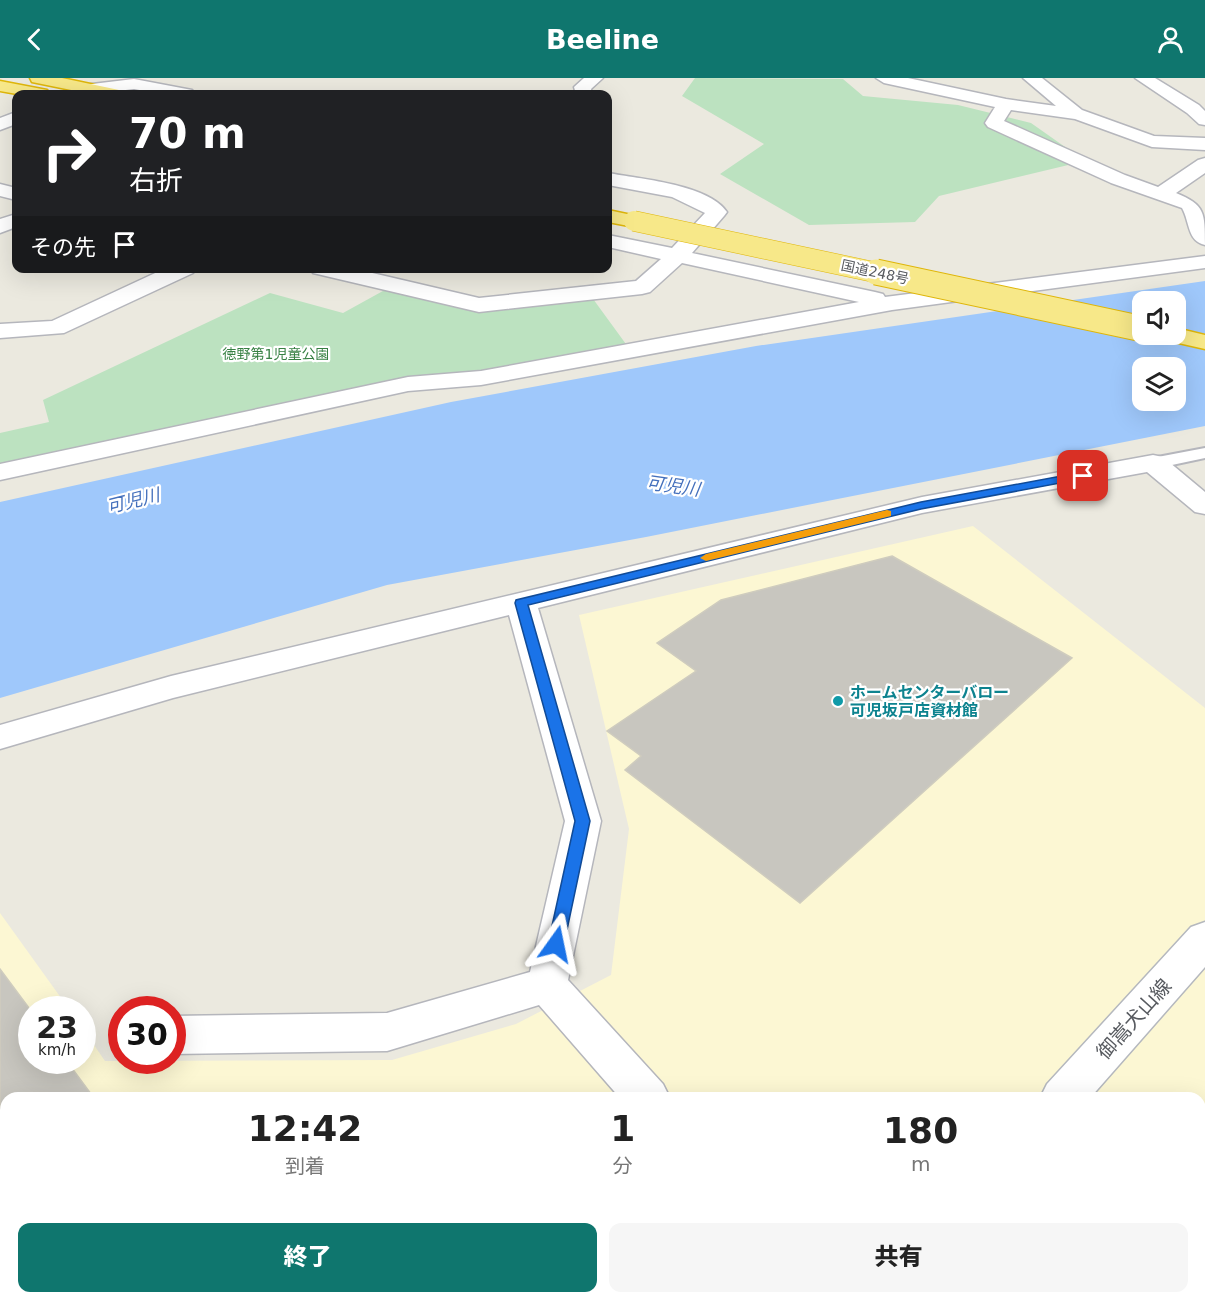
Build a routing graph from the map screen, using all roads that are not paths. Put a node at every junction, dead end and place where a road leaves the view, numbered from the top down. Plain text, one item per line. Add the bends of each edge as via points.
1 (38, 78) edge
2 (595, 78) edge
3 (884, 78) edge
4 (1031, 78) edge
5 (1143, 78) edge
6 (0, 86) edge
7 (92, 89) junction
8 (20, 90) edge
9 (96, 90) edge
10 (165, 90) edge
11 (583, 90) edge
12 (1006, 104) junction
13 (1078, 114) junction
14 (1205, 120) edge
15 (1205, 144) edge
16 (1205, 164) edge
17 (612, 180) edge
18 (1162, 193) junction
19 (612, 217) edge
20 (1205, 239) edge
21 (612, 242) edge
22 (676, 257) junction
23 (1205, 262) edge
24 (174, 273) edge
25 (342, 273) edge
26 (892, 303) junction
27 (1132, 327) edge
28 (0, 331) edge
29 (1186, 338) edge
30 (1205, 342) edge
31 (1205, 453) edge
32 (1153, 463) junction
33 (0, 472) edge
34 (1205, 506) edge
35 (521, 603) junction
36 (0, 737) edge
37 (1205, 939) edge
38 (547, 985) junction
39 (186, 1035) edge
40 (643, 1092) edge
41 (1067, 1092) edge

1 - 7 highway
2 - 11 street
3 - 12 street
4 - 13 street
5 - 14 street
6 - 8 highway
7 - 9 highway
7 - 10 street via 134,84
12 - 13 street
12 - 18 street via 994,123 1118,179
13 - 15 street via 1152,141
16 - 18 street
17 - 22 street via 687,195 717,213
18 - 20 street via 1195,210 1198,232
19 - 27 highway, 国道248号, bridge
21 - 22 street
22 - 25 street via 642,287 479,306
22 - 26 street
23 - 26 street
24 - 28 street via 56,328
26 - 33 street via 481,378 408,384
29 - 30 highway
31 - 32 lane
32 - 34 street
32 - 35 street via 921,505
35 - 36 street via 171,687
35 - 38 street via 583,821
37 - 41 street, 御嵩犬山線
38 - 39 street via 387,1032
38 - 40 street

